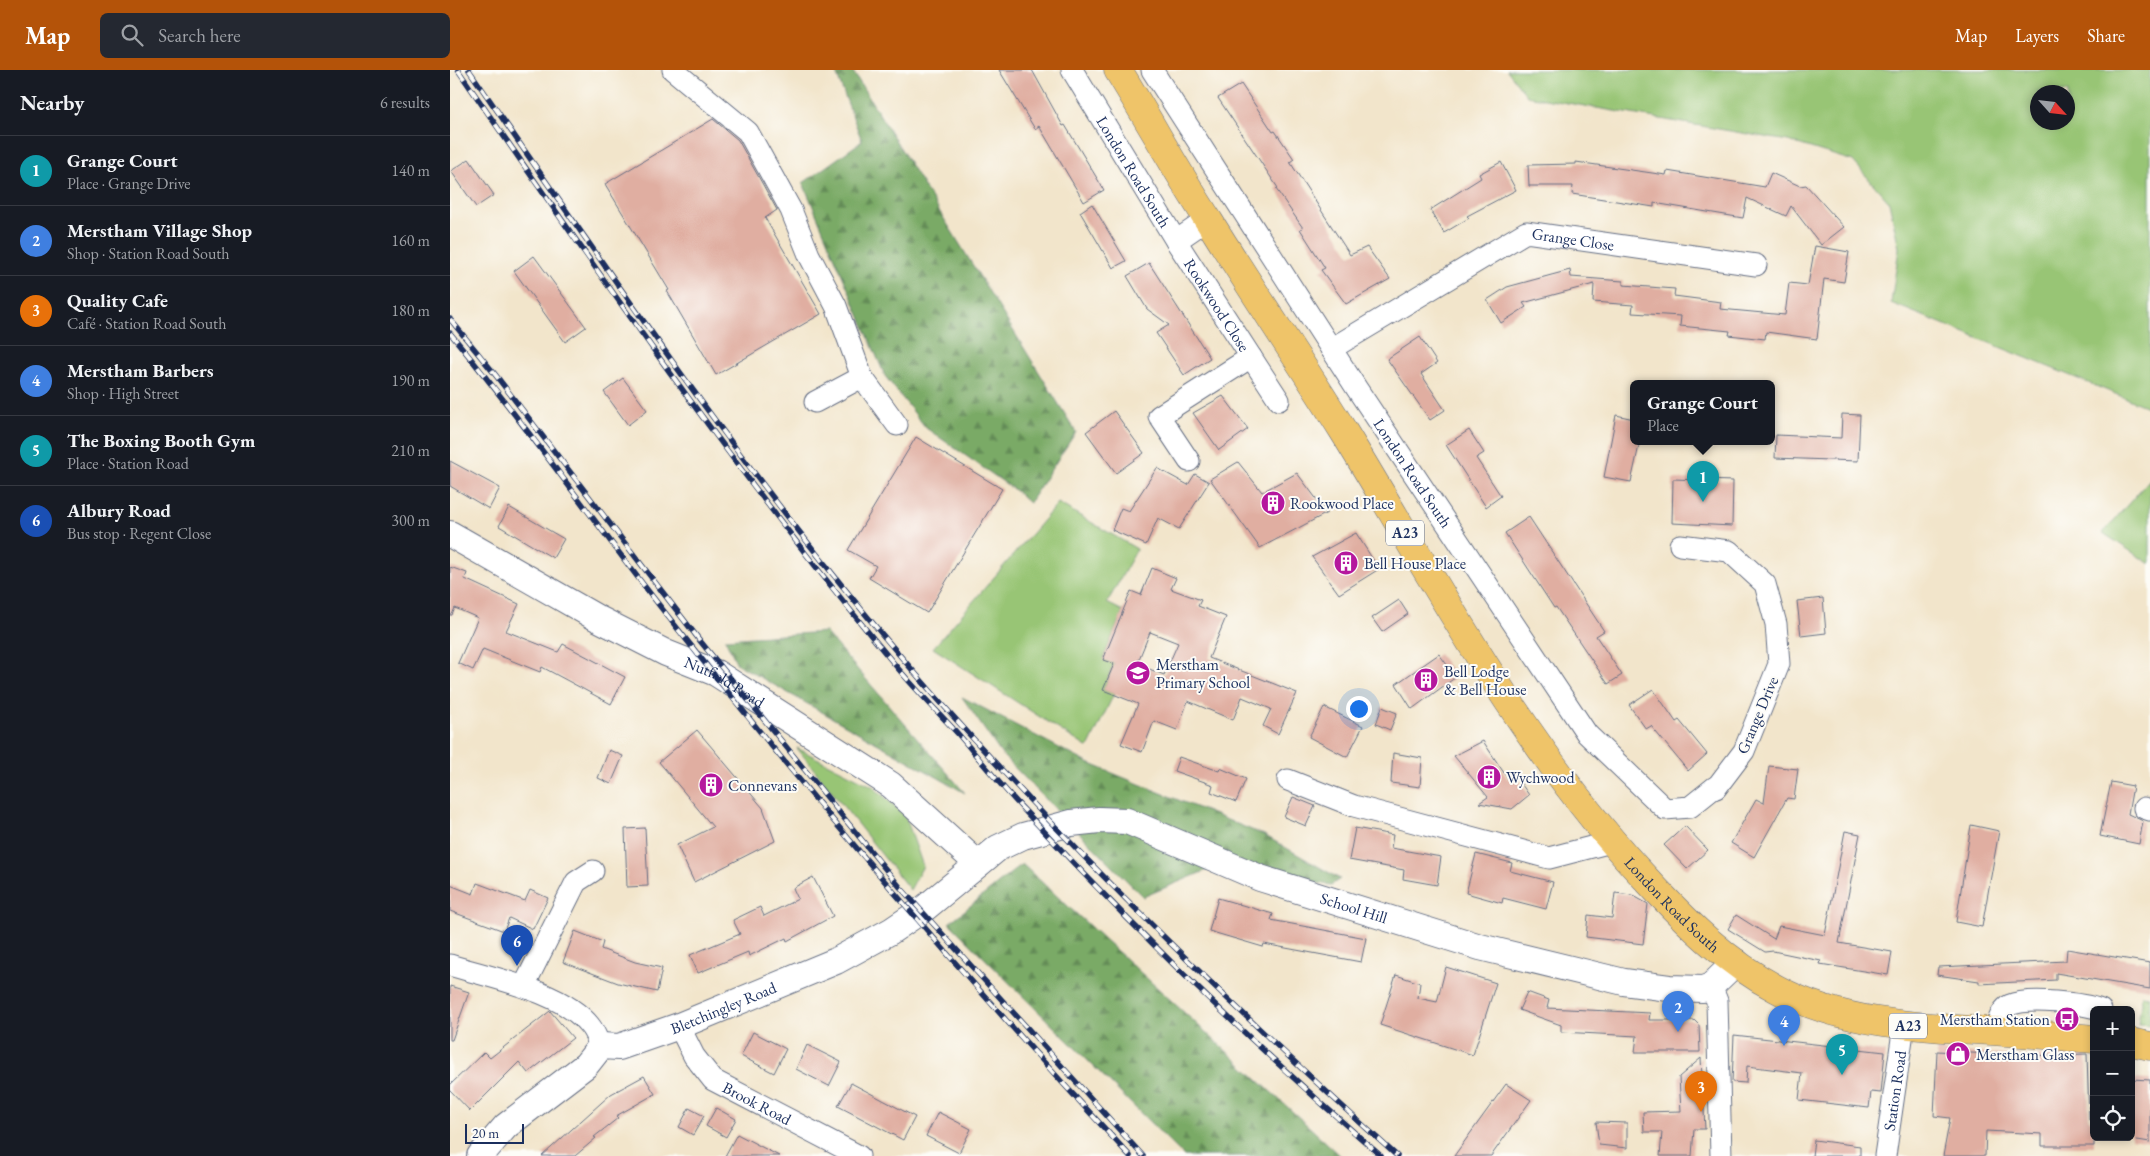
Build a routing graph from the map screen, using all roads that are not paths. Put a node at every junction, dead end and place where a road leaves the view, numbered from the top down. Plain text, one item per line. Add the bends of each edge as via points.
1 (673, 70) edge
2 (1072, 70) edge
3 (1118, 70) edge
4 (1152, 70) edge
5 (1208, 219) junction
6 (1176, 241) junction
7 (1262, 241) junction
8 (1234, 260) junction
9 (1756, 265) dead end
10 (1331, 349) junction
11 (1251, 357) junction
12 (862, 377) junction
13 (1279, 400) dead end
14 (815, 402) dead end
15 (897, 425) dead end
16 (1189, 461) dead end
17 (450, 534) edge
18 (1680, 545) dead end
19 (1288, 780) dead end
20 (1715, 787) joint
21 (1611, 842) junction
22 (978, 864) junction
23 (593, 872) dead end
24 (1736, 962) junction
25 (450, 965) edge
26 (524, 986) junction
27 (1711, 986) junction
28 (2091, 1006) edge
29 (1904, 1025) junction
30 (679, 1026) junction
31 (1994, 1032) junction
32 (2090, 1039) edge
33 (601, 1046) junction
34 (480, 1156) edge
35 (859, 1156) edge
36 (1721, 1156) edge
37 (1885, 1156) edge

1 - 12 street via 748,132 791,210 809,255 836,306
2 - 6 street, London Road South
3 - 5 main road, London Road South / A23
4 - 7 street, London Road South
5 - 6 street, London Road South
5 - 8 main road, London Road South / A23
6 - 11 street, Rookwood Close
7 - 8 street
7 - 10 street, London Road South
8 - 21 main road, London Road South / A23 via 1507,697 1583,808
9 - 10 street, Grange Close via 1526,232
10 - 20 street, London Road South via 1587,734 1665,808 1690,807
11 - 13 street
11 - 16 street, Rookwood Close via 1159,416
12 - 14 street
12 - 15 street
17 - 22 street, Nutfield Road via 597,618 666,653 716,673 805,728 891,786
18 - 20 street, Grange Drive via 1729,551 1765,584 1776,624 1779,664 1744,751
19 - 21 street, London Road South via 1354,806 1549,858
21 - 24 main road, London Road South / A23 via 1690,927
22 - 27 street, School Hill via 998,848 1023,836 1071,823 1127,821 1260,878 1480,947 1624,982 1694,990
22 - 30 street, Bletchingley Road via 925,908 836,961
23 - 26 street via 576,882
24 - 27 street
24 - 29 main road, A23 via 1777,989 1801,1000 1833,1011
25 - 26 street
26 - 33 street via 569,1007 590,1026
27 - 36 street via 1717,1001
28 - 31 street via 2051,1001 2010,1005
29 - 31 main road, A23
29 - 37 street, Station Road
30 - 33 street, Bletchingley Road via 619,1047
30 - 35 street, Brook Road via 694,1056 714,1080
31 - 32 main road, A23
33 - 34 street via 586,1065 506,1126

